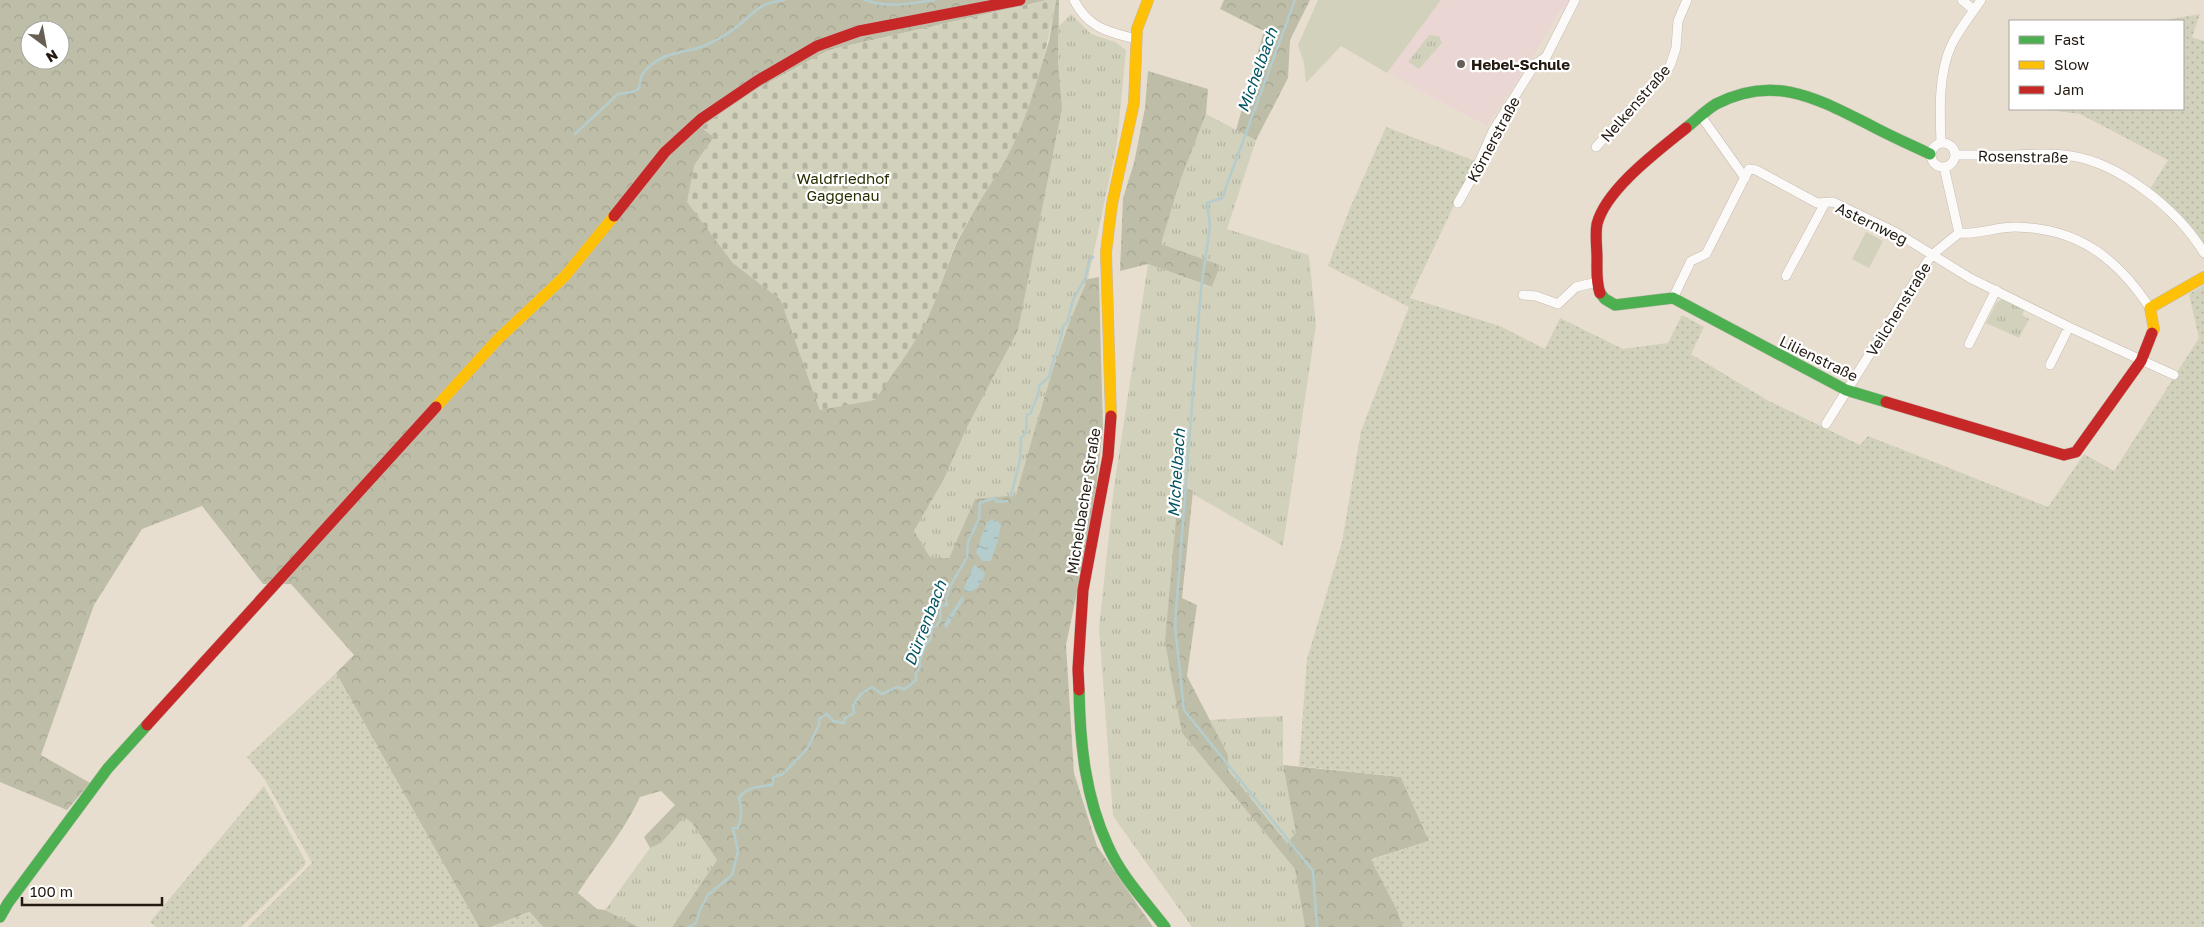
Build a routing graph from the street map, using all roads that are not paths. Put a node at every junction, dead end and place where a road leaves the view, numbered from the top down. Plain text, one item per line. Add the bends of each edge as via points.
1 (1020, 0) edge
2 (1074, 0) edge
3 (1139, 0) edge
4 (1148, 0) edge
5 (1575, 0) edge
6 (1687, 0) edge
7 (1962, 0) edge
8 (1982, 0) edge
9 (1974, 10) junction
10 (1137, 34) junction
11 (1701, 116) junction
12 (1941, 143) junction
13 (1596, 147) dead end
14 (1930, 154) junction
15 (1955, 155) junction
16 (1944, 167) junction
17 (1745, 178) junction
18 (1458, 203) dead end
19 (1825, 203) junction
20 (1959, 234) junction
21 (2204, 253) edge
22 (1932, 255) junction
23 (1786, 276) dead end
24 (2204, 277) edge
25 (1597, 282) junction
26 (1996, 290) junction
27 (1523, 296) dead end
28 (1672, 298) junction
29 (2150, 308) junction
30 (2069, 327) junction
31 (1969, 344) dead end
32 (2141, 361) junction
33 (2050, 365) dead end
34 (2174, 375) dead end
35 (1846, 390) junction
36 (1826, 424) dead end
37 (0, 917) edge
38 (1165, 927) edge

1 - 37 street via 858,30 810,50 757,80 701,119 665,152 565,276 498,339 108,768
2 - 10 street via 1086,18 1104,30
3 - 10 street, Michelbacher Straße via 1134,18
4 - 10 street, Michelbacher Straße
5 - 18 street, Körnerstraße via 1546,57 1535,64 1493,131
6 - 13 street, Nelkenstraße via 1678,21 1676,48 1670,66
7 - 9 street
8 - 9 street
9 - 12 street via 1950,48 1941,94
10 - 38 street, Michelbacher Straße via 1134,103 1112,204 1106,252 1111,409 1108,456 1083,590 1078,668 1080,736 1091,801 1108,847
11 - 14 street via 1730,97 1762,89 1785,90 1814,97
11 - 17 street
11 - 25 street via 1620,185 1597,222
12 - 14 street via 1936,144
12 - 15 street via 1951,146
14 - 16 street via 1937,166
15 - 16 street via 1950,165
15 - 21 street, Rosenstraße via 2045,153 2072,156 2106,166 2141,188 2173,215
16 - 20 street
17 - 19 street, Asternweg via 1750,170 1756,170 1817,203
17 - 28 street via 1706,254 1691,261
19 - 22 street, Asternweg via 1833,202 1897,232
19 - 23 street, Asternweg
20 - 22 street, Veilchenstraße
20 - 29 street via 2015,227 2068,236 2109,259 2128,276
22 - 26 street, Asternweg
22 - 35 street, Veilchenstraße
24 - 29 street
25 - 27 street via 1576,288 1558,304 1536,296
25 - 28 street via 1601,296 1615,305
26 - 30 street, Asternweg
26 - 31 street
28 - 35 street, Lilienstraße
29 - 32 street via 2154,329
30 - 32 street, Asternweg
30 - 33 street
32 - 34 street, Asternweg
32 - 35 street, Lilienstraße via 2076,452 2064,455
35 - 36 street, Veilchenstraße

